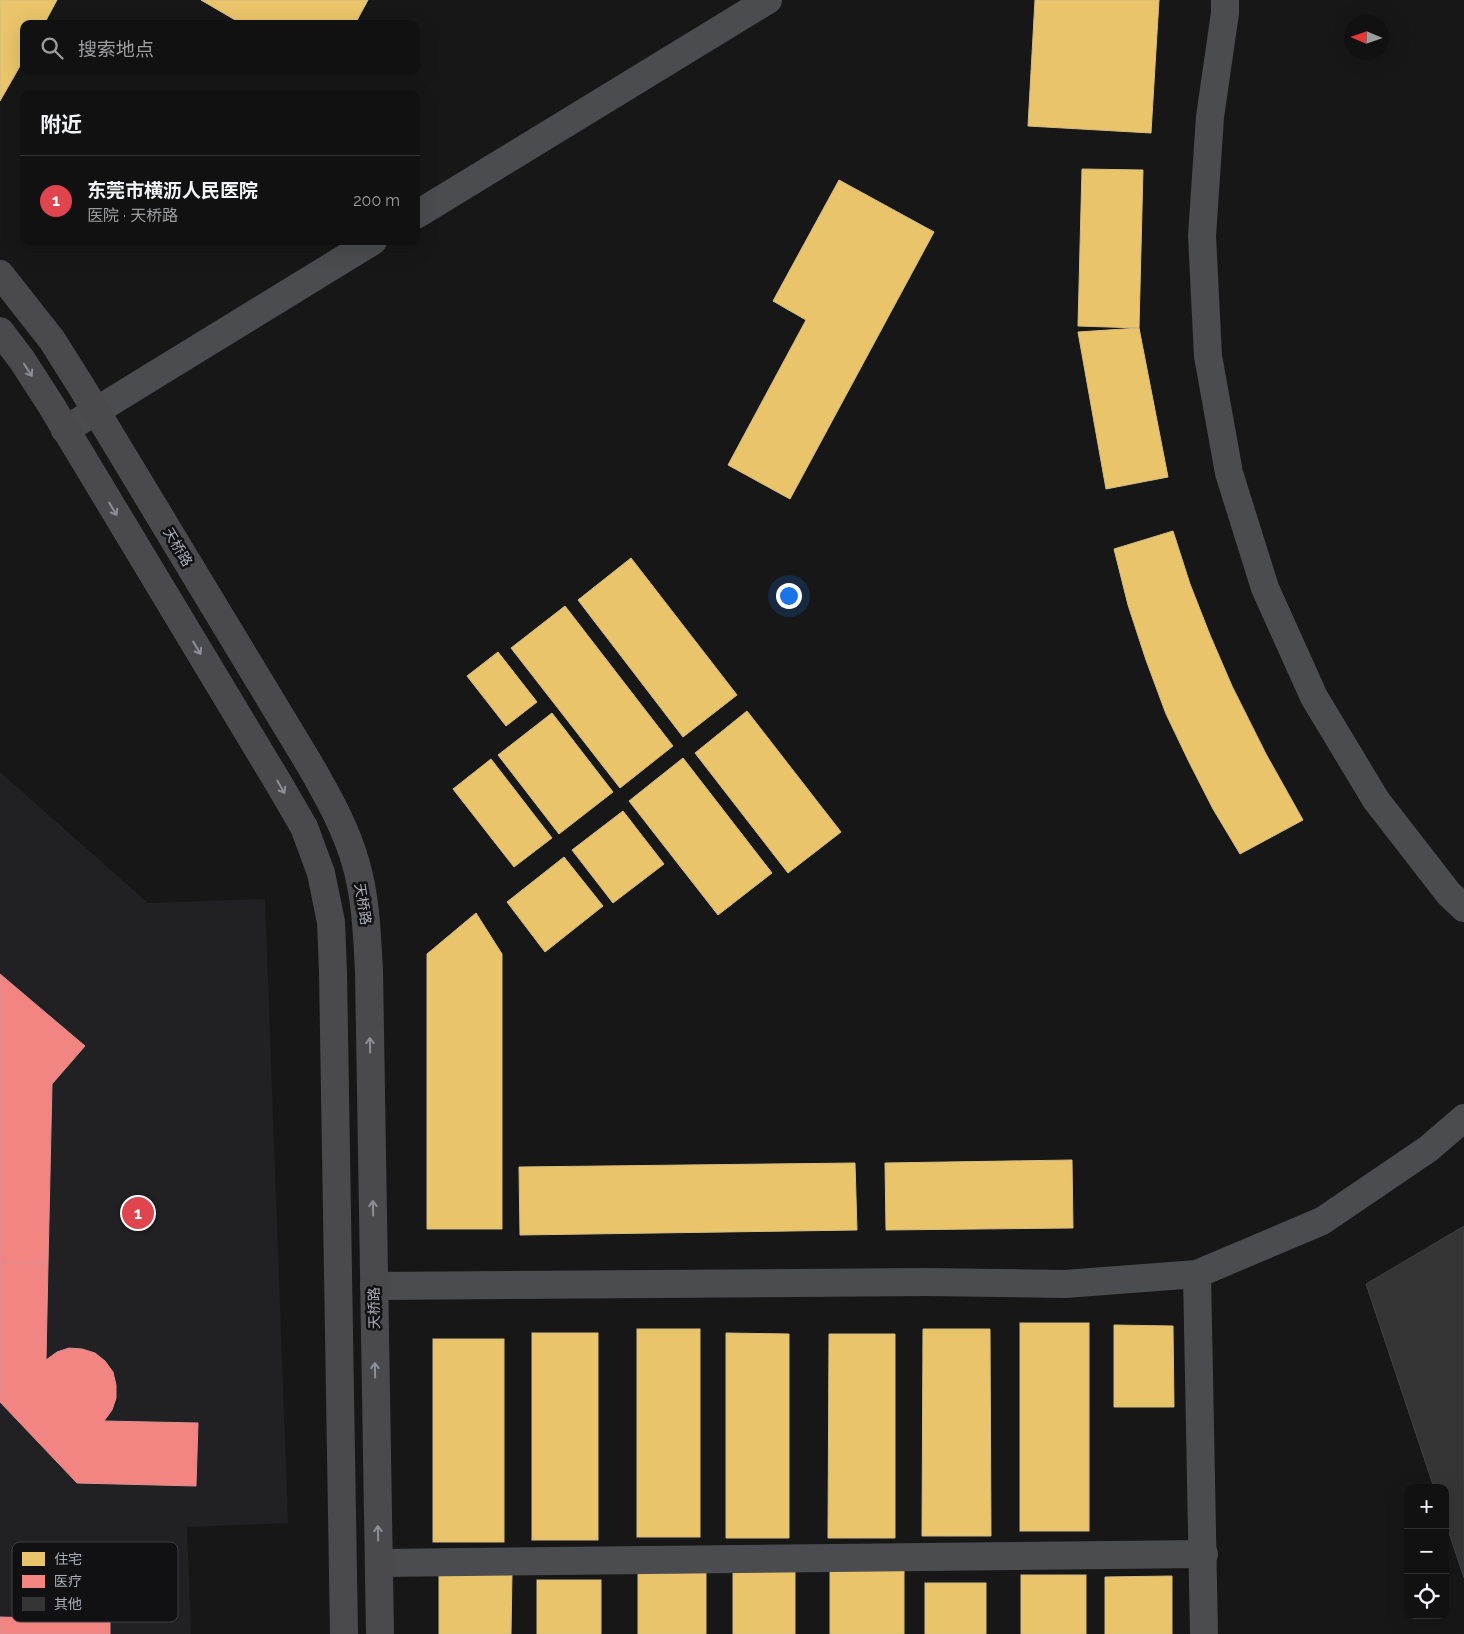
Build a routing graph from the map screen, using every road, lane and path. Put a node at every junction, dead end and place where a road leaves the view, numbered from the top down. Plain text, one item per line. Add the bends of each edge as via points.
1 (768, 0) edge
2 (1227, 4) edge
3 (420, 213) edge
4 (366, 245) edge
5 (0, 274) edge
6 (0, 331) edge
7 (96, 411) junction
8 (65, 430) junction
9 (1464, 908) edge
10 (1464, 1118) edge
11 (1196, 1274) junction
12 (374, 1286) junction
13 (1204, 1554) junction
14 (379, 1563) junction
15 (344, 1634) edge
16 (380, 1634) edge
17 (1204, 1634) edge

1 - 3 street
2 - 9 street via 1210,117 1202,236 1208,356 1230,474 1265,588 1314,697 1376,800
4 - 7 street
5 - 7 main road, 天桥路 via 52,340
6 -> 8 main road
7 - 8 street
12 -> 7 main road, 天桥路 via 369,971 366,918 356,864 336,812 310,765
8 -> 15 main road via 304,827 321,873 331,922 333,972
10 - 11 street via 1428,1149 1322,1221
11 - 12 street via 1065,1284
11 - 13 street
14 -> 12 main road, 天桥路
13 - 14 street
13 - 17 street
14 - 16 main road, 天桥路

